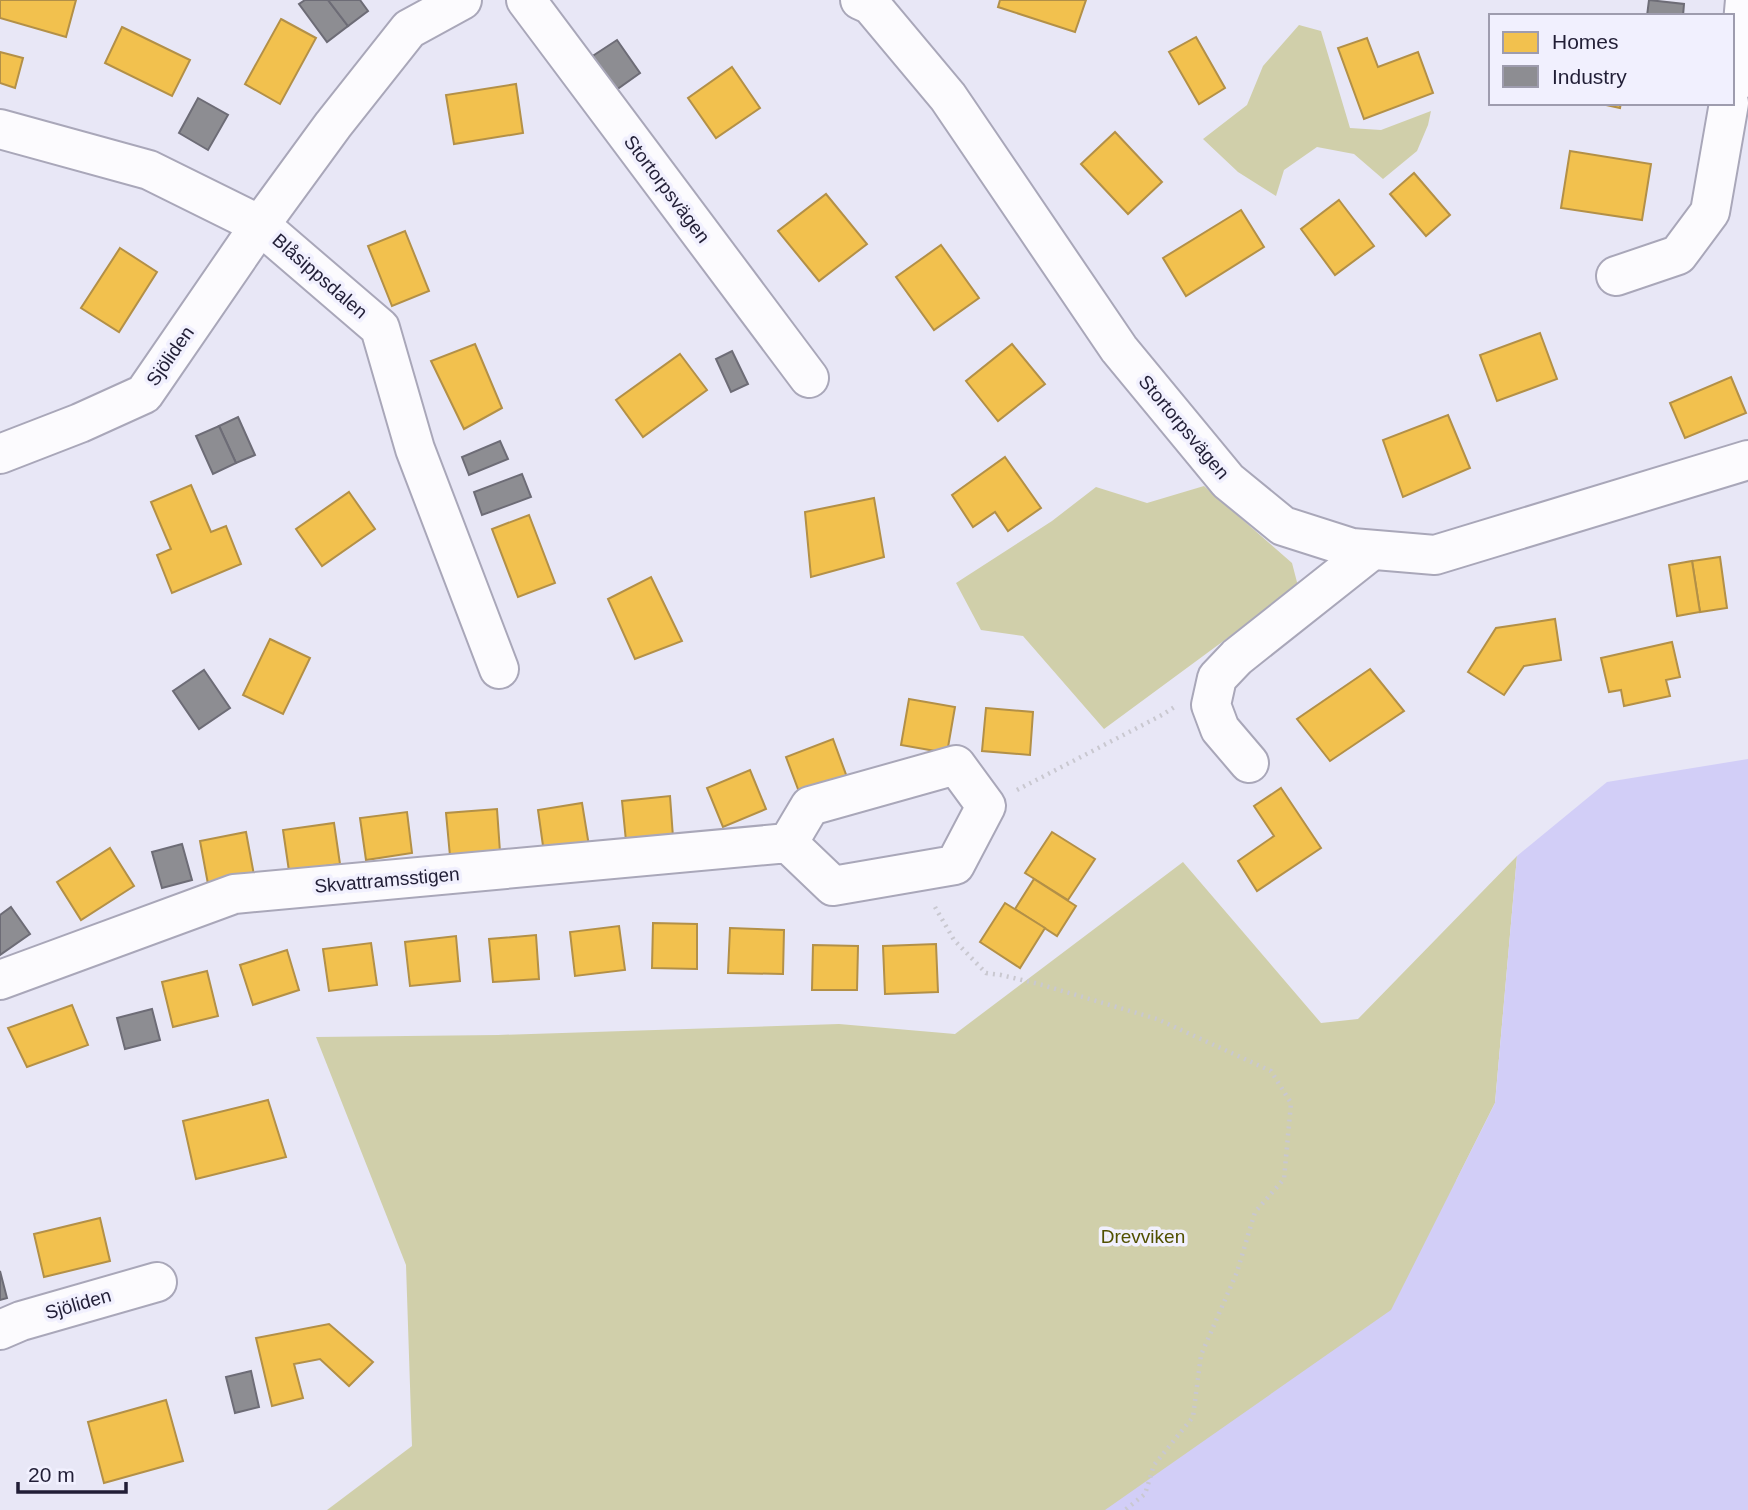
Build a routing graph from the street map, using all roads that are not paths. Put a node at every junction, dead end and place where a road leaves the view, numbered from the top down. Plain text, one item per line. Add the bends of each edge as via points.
1 (463, 0) edge
2 (526, 0) edge
3 (860, 0) edge
4 (1745, 0) edge
5 (1734, 76) edge
6 (1729, 105) edge
7 (0, 129) edge
8 (261, 225) junction
9 (1616, 276) dead end
10 (808, 378) dead end
11 (0, 454) edge
12 (1748, 460) edge
13 (1372, 550) junction
14 (499, 669) dead end
15 (1250, 762) dead end
16 (788, 843) junction
17 (0, 980) edge
18 (157, 1282) dead end
19 (0, 1330) edge

1 - 8 street via 410,29
2 - 10 street, Stortorpsvägen
3 - 13 street, Stortorpsvägen via 870,5 948,97 1119,349 1228,481 1283,526
4 - 5 street
6 - 9 street via 1710,212 1678,255
7 - 8 street, Blåsippsdalen via 149,170
8 - 11 street, Sjöliden via 144,394
8 - 14 street, Blåsippsdalen via 380,328 415,449
12 - 13 street, Stortorpsvägen via 1435,555
13 - 15 street via 1217,678 1211,705 1220,729
16 - 16 street via 810,806 957,765 986,806 955,865 919,872 833,886
16 - 17 street, Skvattramsstigen via 234,894
18 - 19 street, Sjöliden

